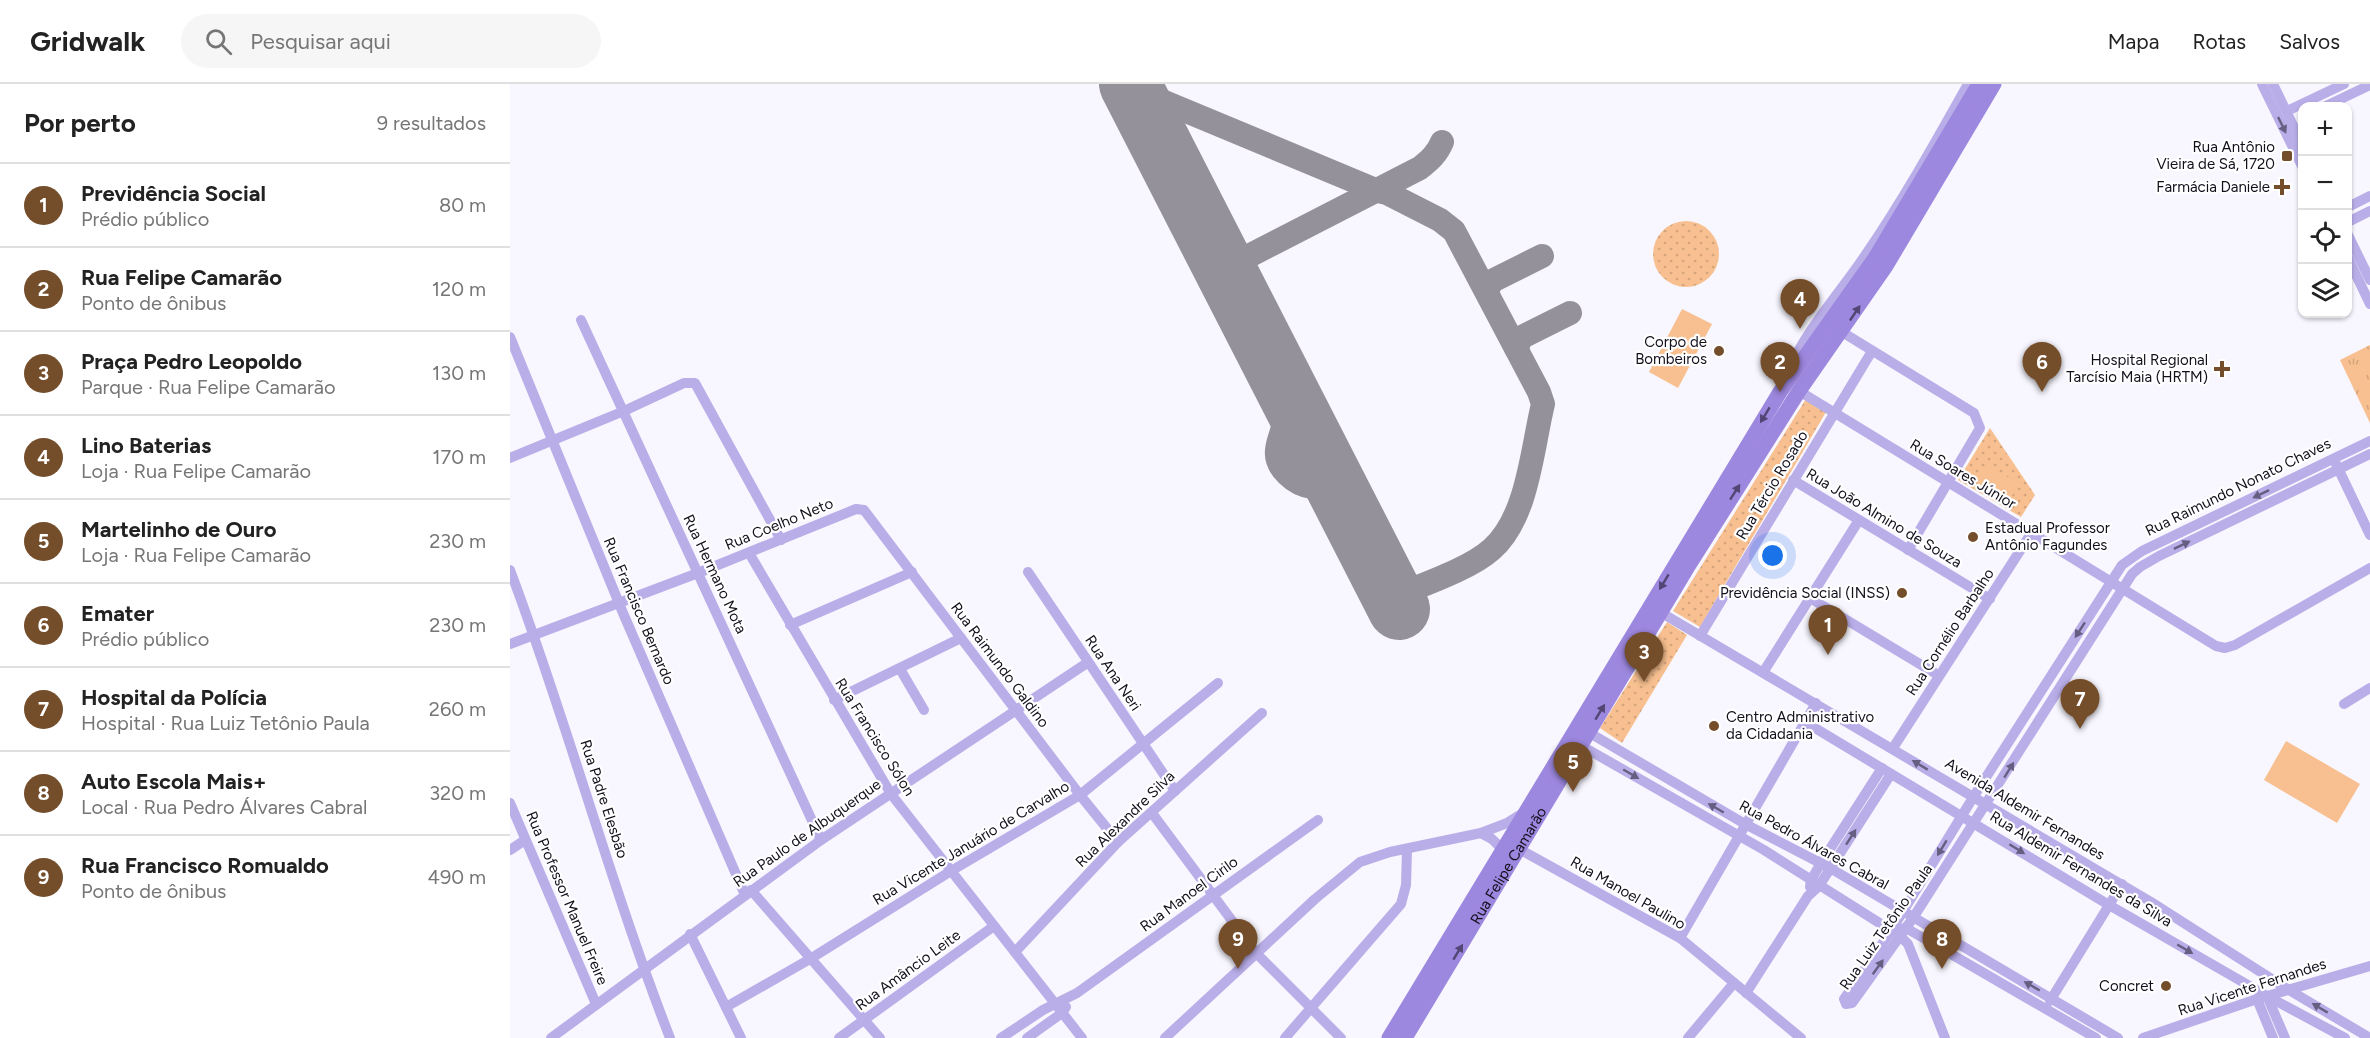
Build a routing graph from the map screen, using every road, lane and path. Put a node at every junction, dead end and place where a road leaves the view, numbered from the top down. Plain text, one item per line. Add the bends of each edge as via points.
1 (1968, 84) edge
2 (1979, 84) edge
3 (1994, 84) edge
4 (2262, 84) edge
5 (2273, 84) edge
6 (2344, 84) edge
7 (2370, 85) edge
8 (2334, 102) edge
9 (2286, 111) junction
10 (2297, 120) edge
11 (2298, 158) edge
12 (2370, 196) edge
13 (2352, 205) edge
14 (2370, 211) edge
15 (2352, 220) edge
16 (2352, 243) edge
17 (2351, 264) edge
18 (2370, 280) edge
19 (1854, 288) junction
20 (2370, 304) edge
21 (581, 320) dead end
22 (1842, 332) junction
23 (510, 337) edge
24 (1872, 351) junction
25 (1797, 368) junction
26 (1782, 388) junction
27 (1799, 391) junction
28 (624, 411) junction
29 (1833, 413) junction
30 (552, 440) junction
31 (2370, 441) edge
32 (2370, 454) edge
33 (510, 458) edge
34 (2333, 458) junction
35 (2339, 469) junction
36 (1793, 480) junction
37 (1947, 482) junction
38 (856, 509) joint
39 (2243, 509) junction
40 (1701, 520) junction
41 (1859, 520) junction
42 (2032, 532) junction
43 (2370, 536) edge
44 (1706, 537) junction
45 (781, 540) junction
46 (1908, 550) junction
47 (749, 553) junction
48 (2122, 565) joint
49 (2370, 568) edge
50 (510, 570) edge
51 (912, 572) junction
52 (1028, 572) dead end
53 (698, 573) junction
54 (2132, 574) joint
55 (2111, 581) junction
56 (2124, 588) junction
57 (1810, 598) junction
58 (1990, 600) junction
59 (619, 603) junction
60 (1660, 612) junction
61 (790, 625) junction
62 (534, 635) junction
63 (1700, 636) junction
64 (961, 638) junction
65 (510, 644) edge
66 (1087, 663) junction
67 (900, 669) junction
68 (1764, 671) junction
69 (1938, 675) junction
70 (1218, 683) dead end
71 (2370, 688) edge
72 (834, 700) junction
73 (1816, 703) junction
74 (2343, 704) dead end
75 (924, 710) dead end
76 (1015, 711) junction
77 (1262, 713) dead end
78 (1804, 722) junction
79 (1584, 739) junction
80 (1144, 744) junction
81 (1893, 748) junction
82 (1887, 771) junction
83 (1175, 791) junction
84 (891, 794) junction
85 (1080, 795) junction
86 (1974, 796) junction
87 (510, 803) edge
88 (1987, 804) junction
89 (1527, 811) junction
90 (1152, 813) junction
91 (1962, 815) junction
92 (1318, 820) dead end
93 (1974, 822) junction
94 (1745, 824) junction
95 (1481, 833) junction
96 (1738, 836) junction
97 (525, 840) junction
98 (821, 840) junction
99 (1118, 842) junction
100 (1407, 849) junction
101 (1519, 849) junction
102 (510, 850) edge
103 (1503, 850) junction
104 (1826, 866) junction
105 (951, 871) junction
106 (1815, 883) junction
107 (2122, 884) junction
108 (748, 892) junction
109 (1213, 896) junction
110 (2109, 905) junction
111 (1903, 913) junction
112 (1913, 918) junction
113 (994, 926) junction
114 (1899, 932) junction
115 (690, 934) junction
116 (1680, 938) junction
117 (1447, 942) junction
118 (1015, 952) junction
119 (1256, 953) junction
120 (810, 959) junction
121 (2370, 966) edge
122 (643, 970) junction
123 (1441, 980) junction
124 (1734, 983) junction
125 (2289, 990) junction
126 (1077, 993) junction
127 (1746, 993) junction
128 (2052, 997) junction
129 (2262, 998) junction
130 (596, 1004) junction
131 (1055, 1004) junction
132 (726, 1006) junction
133 (2045, 1008) junction
134 (1311, 1010) junction
135 (1062, 1013) junction
136 (1401, 1018) junction
137 (864, 1020) junction
138 (551, 1038) edge
139 (670, 1038) edge
140 (741, 1038) edge
141 (839, 1038) edge
142 (880, 1038) edge
143 (1001, 1038) edge
144 (1027, 1038) edge
145 (1082, 1038) edge
146 (1165, 1038) edge
147 (1285, 1038) edge
148 (1341, 1038) edge
149 (1389, 1038) edge
150 (1405, 1038) edge
151 (1688, 1038) edge
152 (1801, 1038) edge
153 (1946, 1038) edge
154 (2096, 1038) edge
155 (2118, 1038) edge
156 (2143, 1038) edge
157 (2273, 1038) edge
158 (2285, 1038) edge
159 (2344, 1038) edge
160 (2370, 1038) edge

1 - 26 street, Rua Felipe Camarão via 1866,255 1798,350
2 - 19 main road, Rua Felipe Camarão
22 -> 3 main road, Rua Felipe Camarão via 1886,266
4 -> 11 street
5 - 9 street
6 - 9 street
7 - 8 street
9 - 10 street
12 - 13 street
14 - 15 street
16 - 18 street
17 - 20 street
19 - 22 main road via 1832,322 1833,328
19 - 25 main road, Rua Felipe Camarão
21 - 28 street, Rua Hermano Mota
22 - 24 street
22 - 27 main road, Rua Felipe Camarão
23 - 30 street, Rua Francisco Bernardo
24 - 29 street, Rua Tércio Rosado
24 - 37 street via 1974,413 1980,428
25 - 26 main road, Rua Felipe Camarão
25 - 27 main road via 1808,358 1816,361
26 -> 40 main road, Rua Felipe Camarão
27 - 29 street, Rua Soares Júnior
44 -> 27 main road, Rua Felipe Camarão
28 - 30 street
28 - 45 street via 695,383
28 - 53 street, Rua Hermano Mota
29 - 36 street, Rua Tércio Rosado
29 - 37 street, Rua Soares Júnior
30 - 33 street
30 - 59 street, Rua Francisco Bernardo
31 - 34 street, Rua Raimundo Nonato Chaves
32 - 35 street, Rua Raimundo Nonato Chaves
34 - 35 street
34 -> 39 street, Rua Raimundo Nonato Chaves
35 - 39 street, Rua Raimundo Nonato Chaves
35 - 43 street
36 - 41 street, Rua João Almino de Souza
36 - 63 street, Rua Tércio Rosado
37 - 42 street, Rua Soares Júnior
37 - 46 street
38 - 45 street, Rua Coelho Neto
38 - 51 street, Rua Raimundo Galdino via 869,514
39 - 48 street, Rua Raimundo Nonato Chaves via 2142,550
54 -> 39 street, Rua Raimundo Nonato Chaves
40 - 44 main road via 1712,509 1716,510 1717,517
40 -> 89 main road, Rua Felipe Camarão
41 - 46 street, Rua João Almino de Souza
41 - 57 street
42 - 55 street, Rua Soares Júnior
42 - 58 street, Rua Cornélio Barbalho
44 - 60 main road, Rua Felipe Camarão
45 - 47 street, Rua Coelho Neto
46 - 58 street, Rua João Almino de Souza
47 - 53 street, Rua Coelho Neto
47 - 61 street, Rua Francisco Sólon
48 - 55 street, Rua Luiz Tetônio Paula
49 - 56 street, Rua Soares Júnior via 2225,648
50 - 62 street, Rua Padre Elesbão
51 - 61 street
51 - 64 street, Rua Raimundo Galdino
52 - 66 street, Rua Ana Neri
53 - 59 street, Rua Coelho Neto
53 - 98 street, Rua Hermano Mota
54 - 56 street, Rua Luiz Tetônio Paula
55 - 56 street, Rua Soares Júnior
55 -> 86 street, Rua Luiz Tetônio Paula
88 -> 56 street, Rua Luiz Tetônio Paula
57 - 68 street
57 - 69 street
58 - 69 street, Rua Cornélio Barbalho
59 - 62 street, Rua Coelho Neto
59 - 108 street, Rua Francisco Bernardo
60 - 63 street, Avenida Aldemir Fernandes
79 -> 60 main road, Rua Felipe Camarão
61 - 72 street, Rua Francisco Sólon
62 - 65 street, Rua Coelho Neto
62 - 122 street, Rua Padre Elesbão
63 - 68 street, Avenida Aldemir Fernandes
64 - 67 street
64 - 76 street, Rua Raimundo Galdino
66 - 76 street, Rua Paulo de Albuquerque
66 - 80 street, Rua Ana Neri
67 - 72 street
67 - 75 street
68 - 73 street, Avenida Aldemir Fernandes
69 - 81 street, Rua Cornélio Barbalho
70 - 80 street, Rua Vicente Januário de Carvalho
71 - 74 street
72 - 84 street, Rua Francisco Sólon
73 - 78 street
73 - 81 street, Avenida Aldemir Fernandes
76 - 84 street, Rua Paulo de Albuquerque
76 - 85 street, Rua Raimundo Galdino
77 - 83 street, Rua Alexandre Silva
78 - 82 street, Rua Aldemir Fernandes da Silva
78 - 94 street
94 -> 79 street, Rua Pedro Álvares Cabral
79 -> 96 street, Rua Pedro Álvares Cabral
79 - 101 main road, Rua Felipe Camarão
80 - 83 street, Rua Ana Neri
80 - 85 street, Rua Vicente Januário de Carvalho
86 -> 81 street, Avenida Aldemir Fernandes
82 - 91 street, Rua Aldemir Fernandes da Silva
82 - 104 street
83 - 90 street, Rua Alexandre Silva
84 - 98 street, Rua Paulo de Albuquerque
84 - 105 street, Rua Francisco Sólon
85 - 99 street, Rua Raimundo Galdino
85 - 105 street, Rua Vicente Januário de Carvalho
86 - 88 street, Avenida Aldemir Fernandes
86 - 91 street, Rua Luiz Tetônio Paula
87 - 97 street, Rua Professor Manuel Freire
88 - 93 street, Rua Luiz Tetônio Paula
88 - 107 street, Avenida Aldemir Fernandes
89 - 95 street
89 - 103 main road, Rua Felipe Camarão
90 - 99 street, Rua Alexandre Silva
90 - 109 street
91 - 93 street, Rua Aldemir Fernandes da Silva
91 -> 111 street, Rua Luiz Tetônio Paula
92 - 109 street, Rua Manoel Cirilo
93 -> 110 street, Rua Aldemir Fernandes da Silva
93 - 112 street, Rua Luiz Tetônio Paula
94 - 96 street
94 - 104 street, Rua Pedro Álvares Cabral
95 - 100 street
95 - 103 street
96 - 106 street, Rua Pedro Álvares Cabral
96 - 116 street
97 - 102 street
97 - 130 street, Rua Professor Manuel Freire
98 - 108 street, Rua Paulo de Albuquerque
99 - 118 street, Rua Alexandre Silva
100 - 119 street via 1369,858 1351,869
100 - 134 street via 1401,904
101 - 116 street, Rua Manoel Paulino
123 -> 101 main road, Rua Felipe Camarão
103 - 117 main road, Rua Felipe Camarão
104 - 106 street
104 - 111 street, Rua Pedro Álvares Cabral
105 - 113 street, Rua Francisco Sólon
105 - 120 street, Rua Vicente Januário de Carvalho
106 - 114 street, Rua Pedro Álvares Cabral
106 - 127 street
107 - 110 street
107 - 125 street, Avenida Aldemir Fernandes
108 - 115 street, Rua Paulo de Albuquerque
108 - 120 street, Rua Francisco Bernardo
109 - 119 street
109 - 126 street, Rua Manoel Cirilo
110 - 128 street
110 -> 129 street, Rua Aldemir Fernandes da Silva
111 - 112 street, Rua Pedro Álvares Cabral
111 - 114 street, Rua Luiz Tetônio Paula
112 - 114 street, Rua Luiz Tetônio Paula
128 -> 112 street, Rua Pedro Álvares Cabral
113 - 118 street, Rua Francisco Sólon
113 - 137 street, Rua Amâncio Leite
114 -> 114 street, Rua Luiz Tetônio Paula via 1844,999 1846,1004 1852,1003
114 - 133 street, Rua Pedro Álvares Cabral
114 - 153 street, Rua Pedro Álvares Cabral
115 - 122 street, Rua Paulo de Albuquerque
115 - 132 street
116 - 124 street, Rua Manoel Paulino
117 - 123 main road via 1427,989 1432,991
117 - 136 main road, Rua Felipe Camarão
118 - 131 street, Rua Francisco Sólon
119 - 134 street
119 - 146 street
120 - 132 street, Rua Vicente Januário de Carvalho
120 - 137 street, Rua Francisco Bernardo
121 - 125 street, Rua Vicente Fernandes
122 - 130 street, Rua Paulo de Albuquerque
122 - 139 street, Rua Padre Elesbão
123 - 150 main road, Rua Felipe Camarão
124 - 127 street, Rua Manoel Paulino
124 - 151 street
125 - 129 street, Rua Vicente Fernandes
160 -> 125 street, Avenida Aldemir Fernandes
126 - 131 street, Rua Manoel Cirilo
126 - 135 street, Rua Manoel Cirilo
127 - 152 street, Rua Manoel Paulino
128 - 133 street
128 - 155 street, Rua Pedro Álvares Cabral
129 - 156 street, Rua Vicente Fernandes
129 - 157 street
129 - 158 street
129 - 159 street, Rua Aldemir Fernandes da Silva
130 - 138 street, Rua Paulo de Albuquerque
131 - 135 street, Rua Francisco Sólon
131 - 143 street, Rua Manoel Cirilo
132 - 140 street
133 - 154 street, Rua Pedro Álvares Cabral
134 - 147 street
134 - 148 street
135 - 144 street, Rua Manoel Cirilo
135 - 145 street, Rua Francisco Sólon
136 - 149 main road, Rua Felipe Camarão
136 - 150 main road via 1412,1005 1418,1009
137 - 141 street, Rua Amâncio Leite
137 - 142 street, Rua Francisco Bernardo

